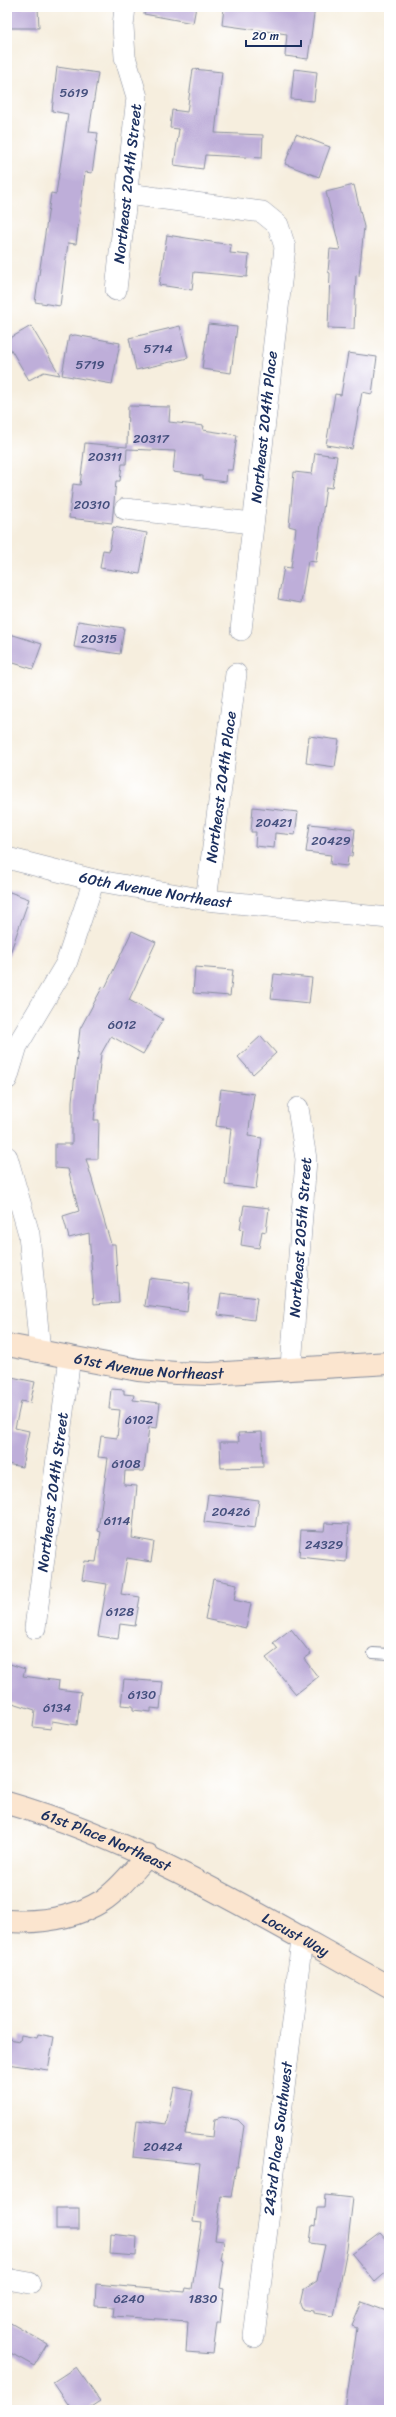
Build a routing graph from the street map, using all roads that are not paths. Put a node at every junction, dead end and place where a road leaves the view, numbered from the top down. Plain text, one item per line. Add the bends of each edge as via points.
1 (125, 7) edge
2 (128, 194) junction
3 (116, 290) dead end
4 (125, 509) dead end
5 (253, 523) junction
6 (241, 630) dead end
7 (236, 674) dead end
8 (7, 858) edge
9 (94, 880) junction
10 (206, 900) junction
11 (389, 918) edge
12 (7, 1079) edge
13 (298, 1108) dead end
14 (7, 1157) edge
15 (7, 1345) edge
16 (40, 1352) junction
17 (70, 1357) junction
18 (389, 1363) edge
19 (291, 1367) junction
20 (35, 1628) dead end
21 (373, 1653) dead end
22 (389, 1654) edge
23 (7, 1803) edge
24 (148, 1855) junction
25 (202, 1883) joint
26 (7, 1921) edge
27 (302, 1940) junction
28 (389, 1987) edge
29 (7, 2279) edge
30 (30, 2283) dead end
31 (254, 2337) dead end

1 - 2 street, Northeast 204th Street via 123,26 126,57 137,97
2 - 3 street, Northeast 204th Street
2 - 5 street, Northeast 204th Place via 262,212 278,225 285,247
4 - 5 street
5 - 6 street, Northeast 204th Place
7 - 10 street, Northeast 204th Place
8 - 9 street, 60th Avenue Northeast
9 - 10 street, 60th Avenue Northeast
9 - 12 street via 66,964 17,1046
10 - 11 street, 60th Avenue Northeast
13 - 19 street, Northeast 205th Street via 306,1159
14 - 16 street via 29,1234
15 - 16 street, 61st Avenue Northeast
16 - 17 street, 61st Avenue Northeast
17 - 19 street, 61st Avenue Northeast via 138,1370 176,1373 210,1374
17 - 20 street, Northeast 204th Street
18 - 19 street, 61st Avenue Northeast
21 - 22 lane
23 - 24 street, 61st Place Northeast
24 - 25 street, 61st Place Northeast
24 - 26 street via 103,1900 70,1916 32,1923
25 - 27 street, Locust Way
27 - 28 street, Locust Way
27 - 31 street, 243rd Place Southwest
29 - 30 street

